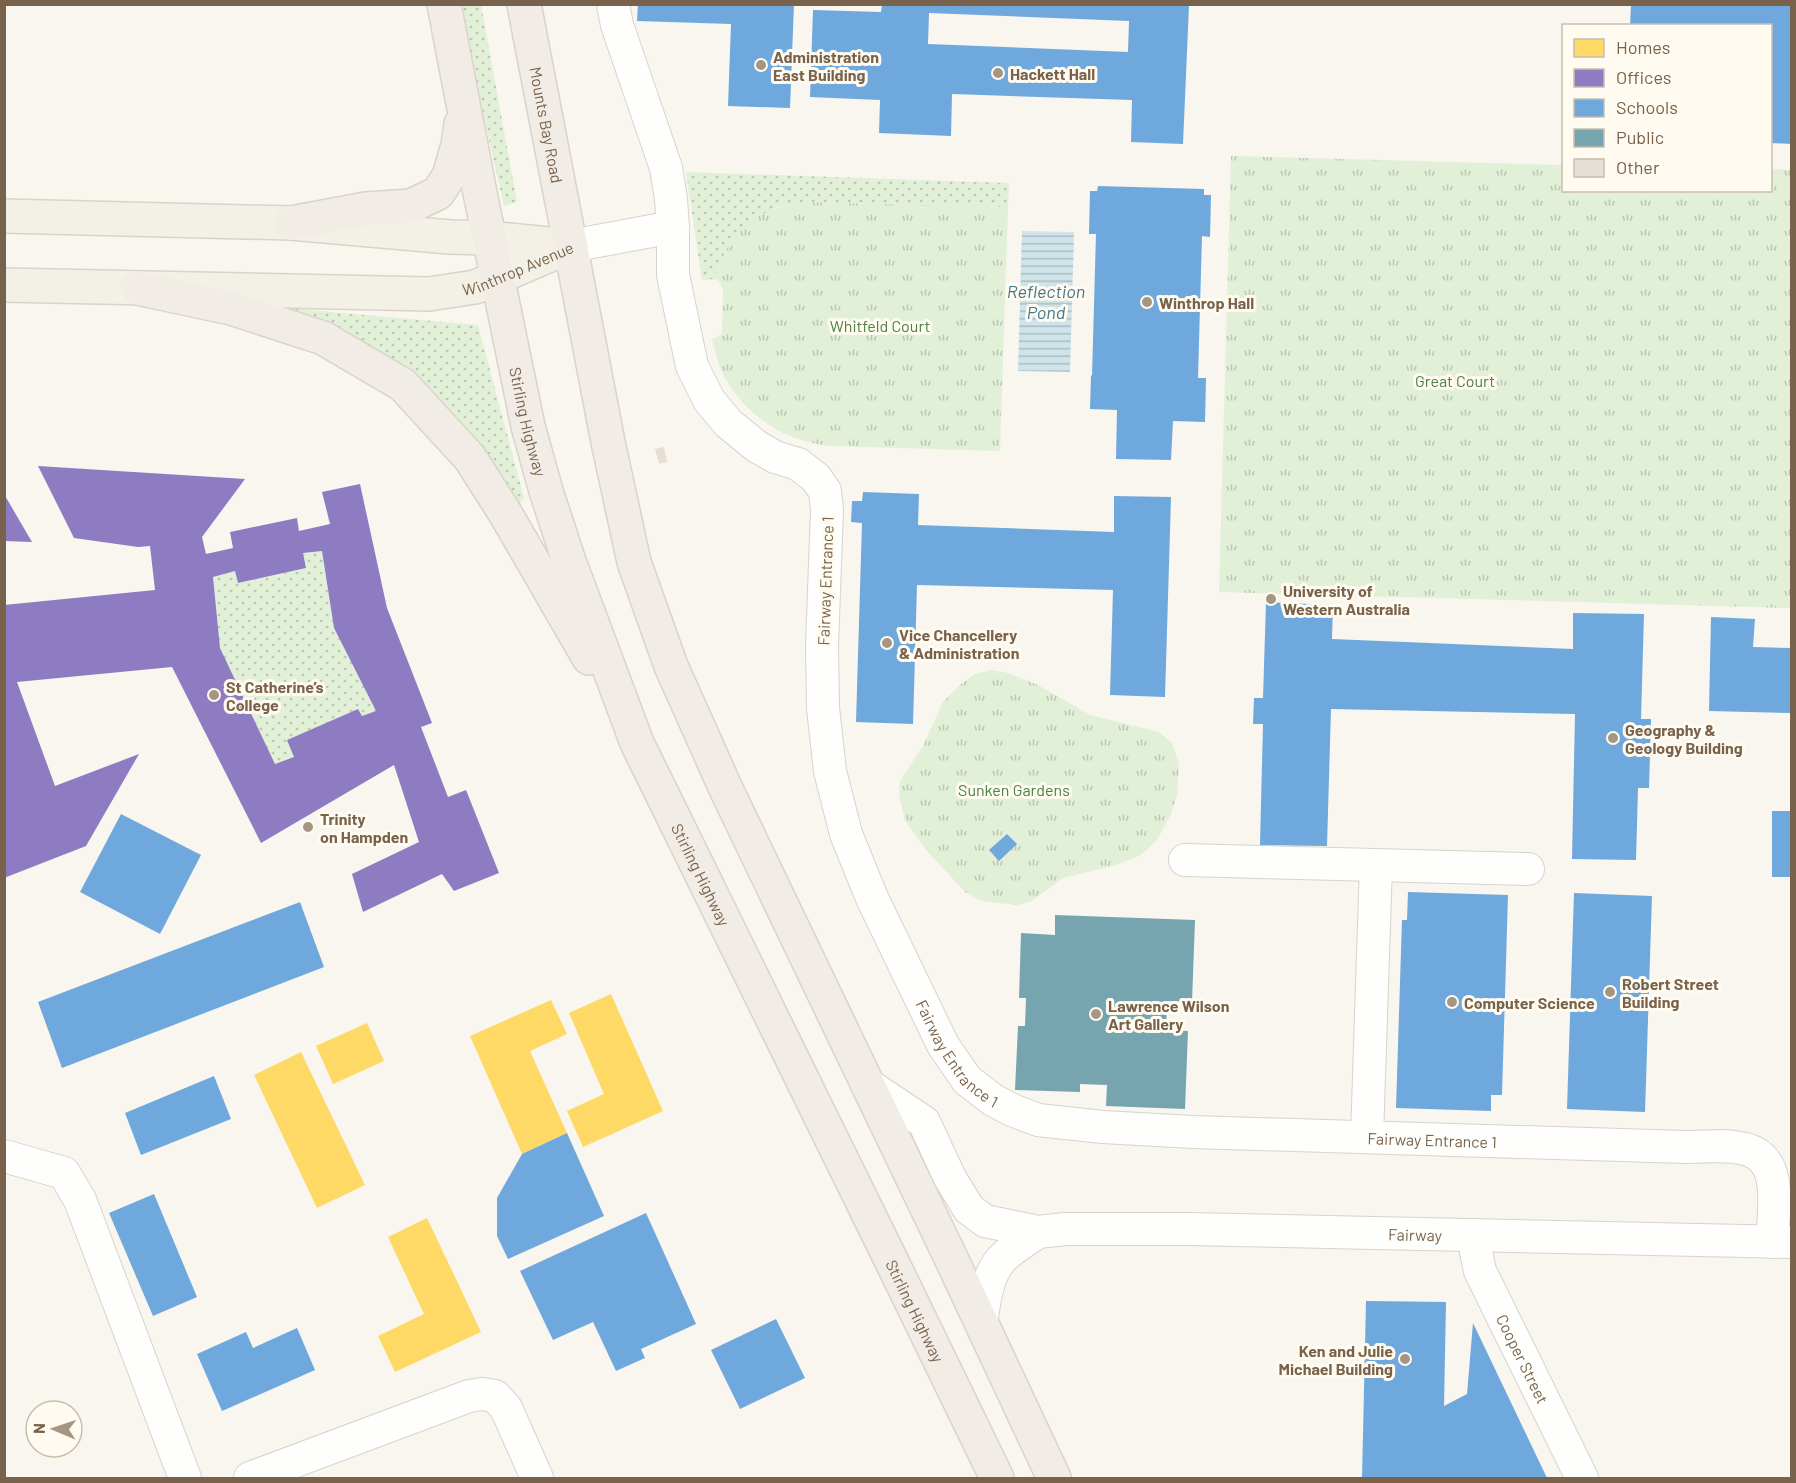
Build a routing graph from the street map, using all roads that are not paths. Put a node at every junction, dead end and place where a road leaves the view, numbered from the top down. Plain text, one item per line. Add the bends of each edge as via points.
1 (444, 4) edge
2 (524, 4) edge
3 (613, 4) edge
4 (463, 105) junction
5 (4, 216) edge
6 (291, 223) junction
7 (673, 227) junction
8 (490, 238) junction
9 (571, 246) junction
10 (498, 277) junction
11 (4, 285) edge
12 (137, 288) junction
13 (637, 743) junction
14 (1185, 860) dead end
15 (1376, 865) junction
16 (1528, 869) dead end
17 (867, 1084) junction
18 (1367, 1137) junction
19 (4, 1156) edge
20 (1038, 1233) junction
21 (1476, 1235) junction
22 (1782, 1242) edge
23 (981, 1323) junction
24 (1053, 1471) edge
25 (185, 1479) edge
26 (250, 1479) edge
27 (537, 1479) edge
28 (997, 1479) edge
29 (1581, 1479) edge

1 - 4 highway
2 - 9 highway, Mounts Bay Road
3 - 7 street, Fairway Entrance 1 via 666,168
4 - 6 highway via 458,146 449,176 438,193 411,206 366,209
4 - 8 highway
5 - 6 main road, Winthrop Avenue
6 - 8 main road, Winthrop Avenue
7 - 9 street
7 - 18 street, Fairway Entrance 1 via 673,275 692,366 710,400 728,423 756,446 798,464 825,491 822,645 830,771 846,834 872,898 943,1045 967,1080 993,1100 1038,1120 1114,1128
8 - 9 main road, Winthrop Avenue
8 - 10 highway, Stirling Highway
9 - 10 main road, Winthrop Avenue
9 - 17 highway via 634,562 671,666
10 - 12 main road, Winthrop Avenue via 475,286 429,294
10 - 13 highway, Stirling Highway via 528,426 546,491
11 - 12 main road, Winthrop Avenue
12 - 13 highway via 231,308 323,338 403,385 482,476
13 - 28 highway, Stirling Highway
14 - 15 street
15 - 16 street
15 - 18 street
17 - 20 street via 924,1122 969,1209 985,1221
17 - 23 highway
18 - 22 street, Fairway Entrance 1 via 1744,1149 1759,1155 1771,1171
19 - 25 street via 64,1173 80,1200
20 - 21 street, Fairway via 1190,1229
20 - 23 street via 1006,1254 997,1266 989,1281
21 - 22 street, Fairway
21 - 29 street, Cooper Street via 1480,1272
23 - 24 highway
26 - 27 street via 482,1394 495,1396 506,1408

